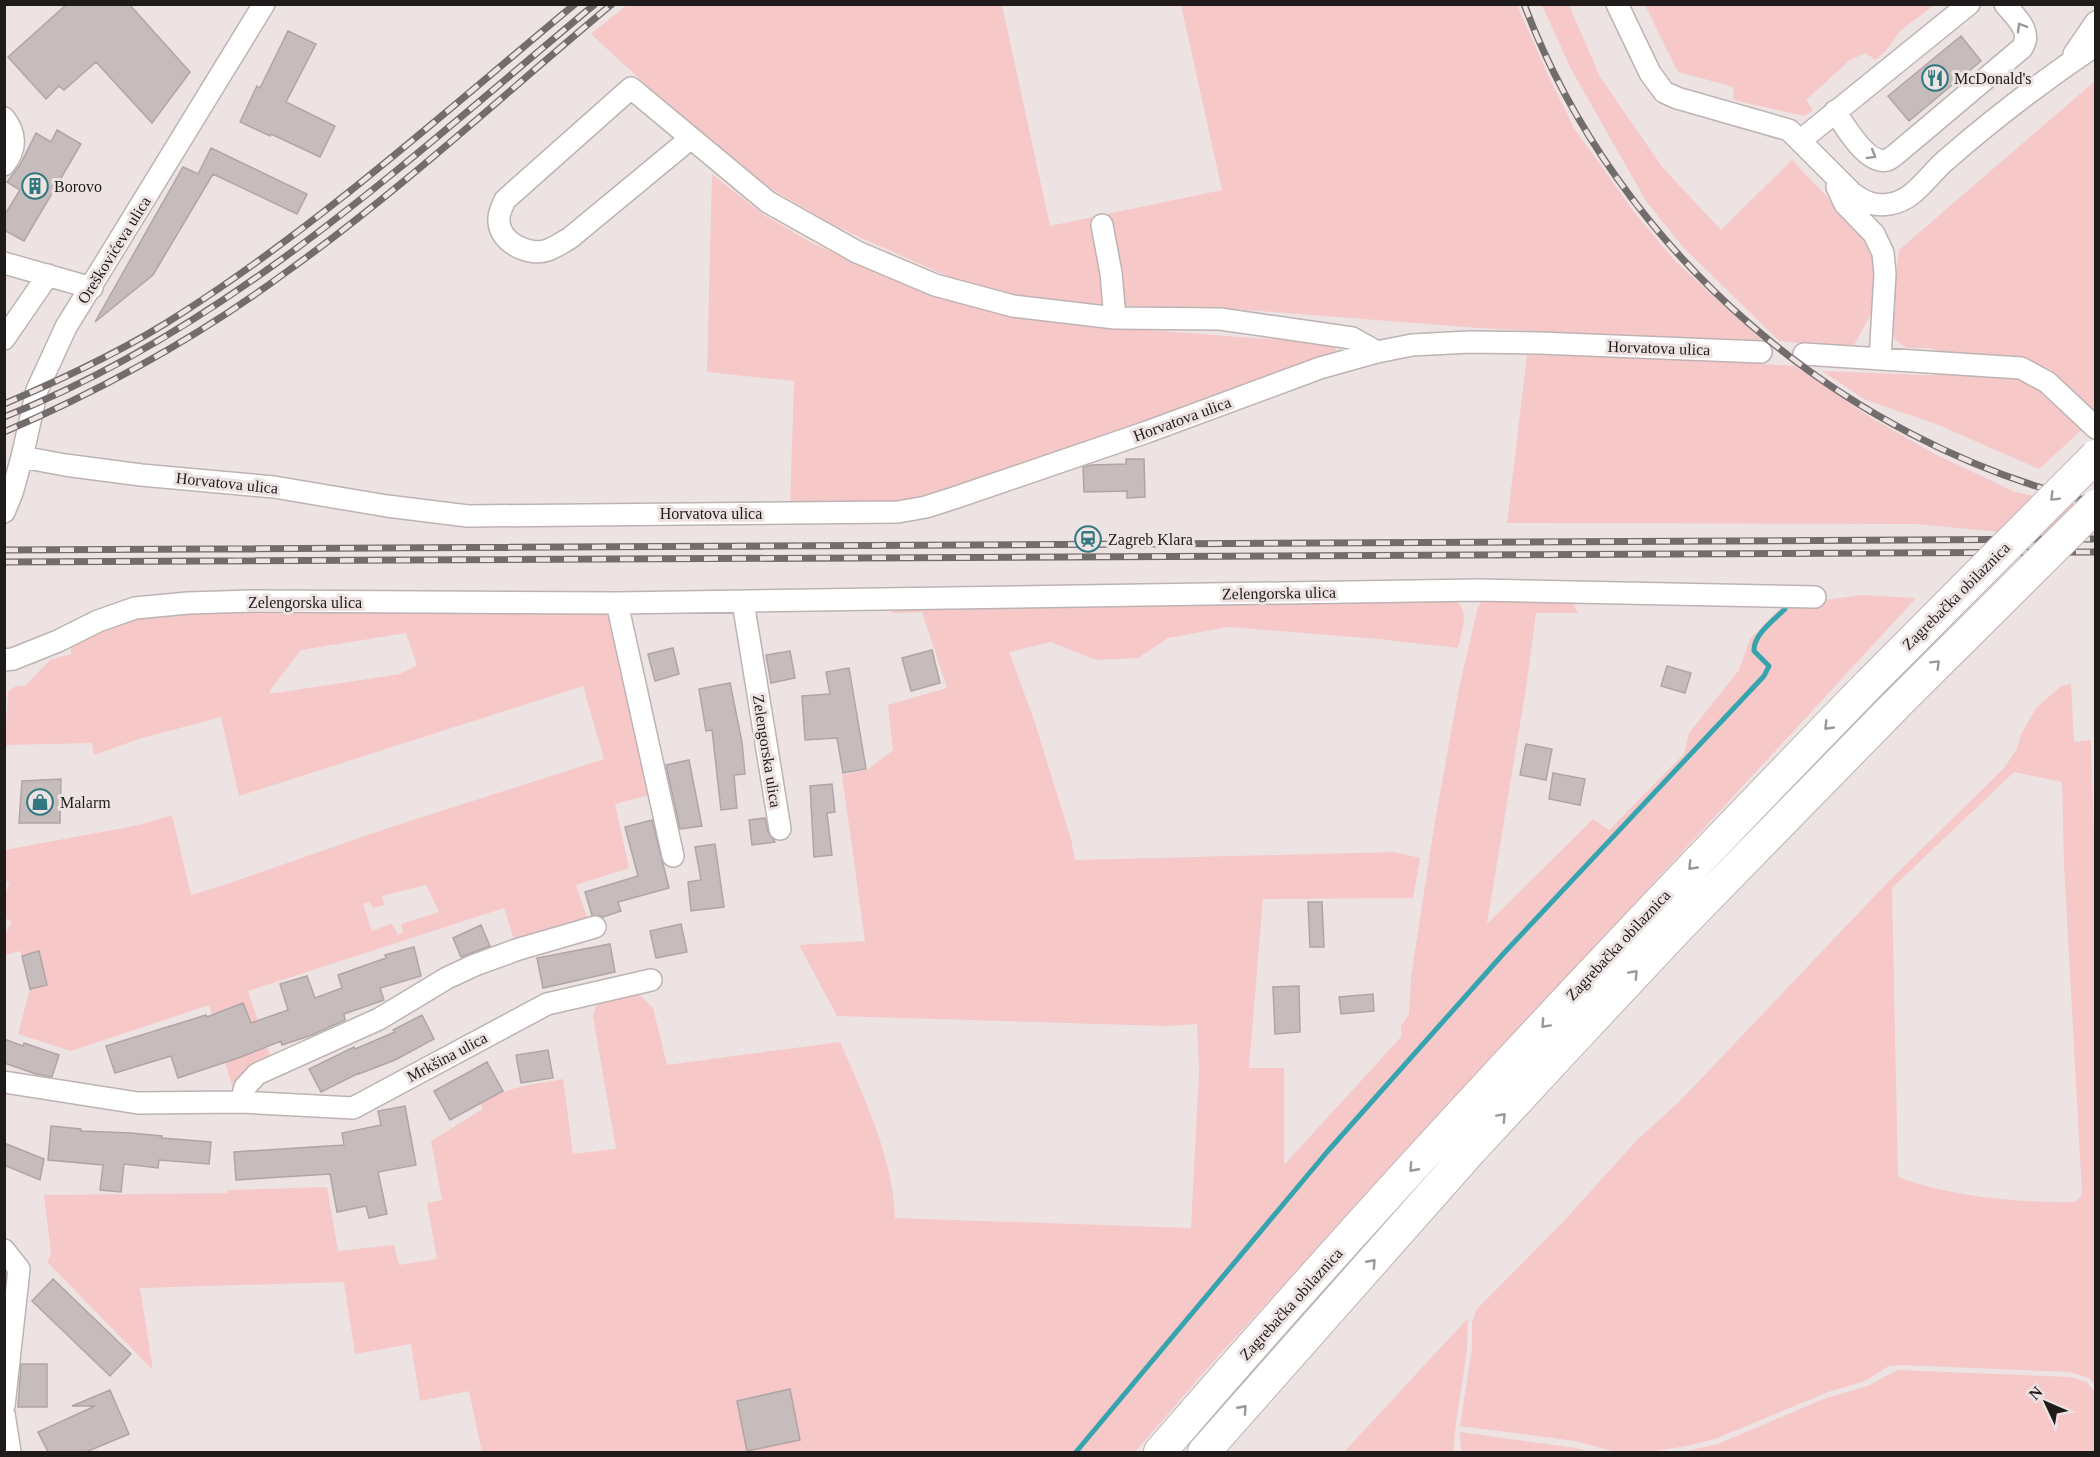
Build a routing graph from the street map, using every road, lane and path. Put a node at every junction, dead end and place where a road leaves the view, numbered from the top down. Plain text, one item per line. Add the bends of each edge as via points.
1 (264, 4) edge
2 (1617, 4) edge
3 (1969, 4) edge
4 (2005, 4) edge
5 (2096, 22) edge
6 (2096, 45) edge
7 (2054, 73) junction
8 (1835, 111) junction
9 (4, 118) edge
10 (691, 138) junction
11 (1801, 140) junction
12 (4, 165) edge
13 (1830, 170) junction
14 (1102, 225) dead end
15 (4, 263) edge
16 (48, 275) junction
17 (92, 288) junction
18 (1115, 318) junction
19 (4, 339) edge
20 (1377, 352) junction
21 (1761, 352) dead end
22 (1804, 354) dead end
23 (1880, 359) junction
24 (2096, 428) edge
25 (2096, 456) edge
26 (22, 457) junction
27 (2096, 506) edge
28 (4, 512) edge
29 (1815, 597) dead end
30 (743, 602) junction
31 (617, 603) junction
32 (4, 660) edge
33 (780, 830) dead end
34 (673, 856) dead end
35 (595, 927) dead end
36 (651, 980) dead end
37 (4, 1082) edge
38 (240, 1102) junction
39 (4, 1250) edge
40 (4, 1406) edge
41 (4, 1414) edge
42 (10, 1452) edge
43 (1160, 1452) edge
44 (1204, 1452) edge

1 - 17 street, Oreškovićeva ulica
2 - 11 street via 1650,73 1664,92 1789,130
3 - 8 street
8 -> 4 street via 1857,144 1872,157 1886,160 1895,155 2022,48 2026,32
5 - 7 street via 2077,51
6 - 7 street
7 - 13 street via 1945,161 1913,195 1891,204 1875,205 1862,200
8 - 11 street
9 - 12 street via 14,136 12,153
10 - 10 street via 631,88 505,200 499,217 501,229 510,242 527,251 547,250 570,238
10 - 18 street via 768,202 857,252 934,285 1013,306
11 - 13 street
13 - 23 street via 1845,204 1874,234 1883,253
14 - 18 street
15 - 16 street
16 - 17 street
16 - 19 street
17 - 26 street, Oreškovićeva ulica via 66,327 37,390
18 - 20 street via 1220,319 1352,338
20 - 21 street, Horvatova ulica via 1412,345 1470,342
20 - 26 street, Horvatova ulica via 1320,368 957,497 898,512 468,516 274,487 141,475
22 - 23 street
23 - 24 street via 2020,368 2047,382
25 -> 43 highway, Zagrebačka obilaznica, bridge via 1654,906
26 - 28 street, Oreškovićeva ulica
44 -> 27 highway, Zagrebačka obilaznica, bridge via 1472,1149 1685,920
29 - 30 street, Zelengorska ulica via 1478,590
30 - 31 street, Zelengorska ulica
30 - 33 street, Zelengorska ulica
31 - 32 street, Zelengorska ulica via 188,603 135,608
31 - 34 street
35 - 38 street via 508,953 447,978 379,1019 257,1074 245,1087
36 - 38 street, Mrkšina ulica via 547,1004 353,1108
37 - 38 street, Mrkšina ulica via 138,1103
39 - 40 street via 19,1269
41 - 42 street

